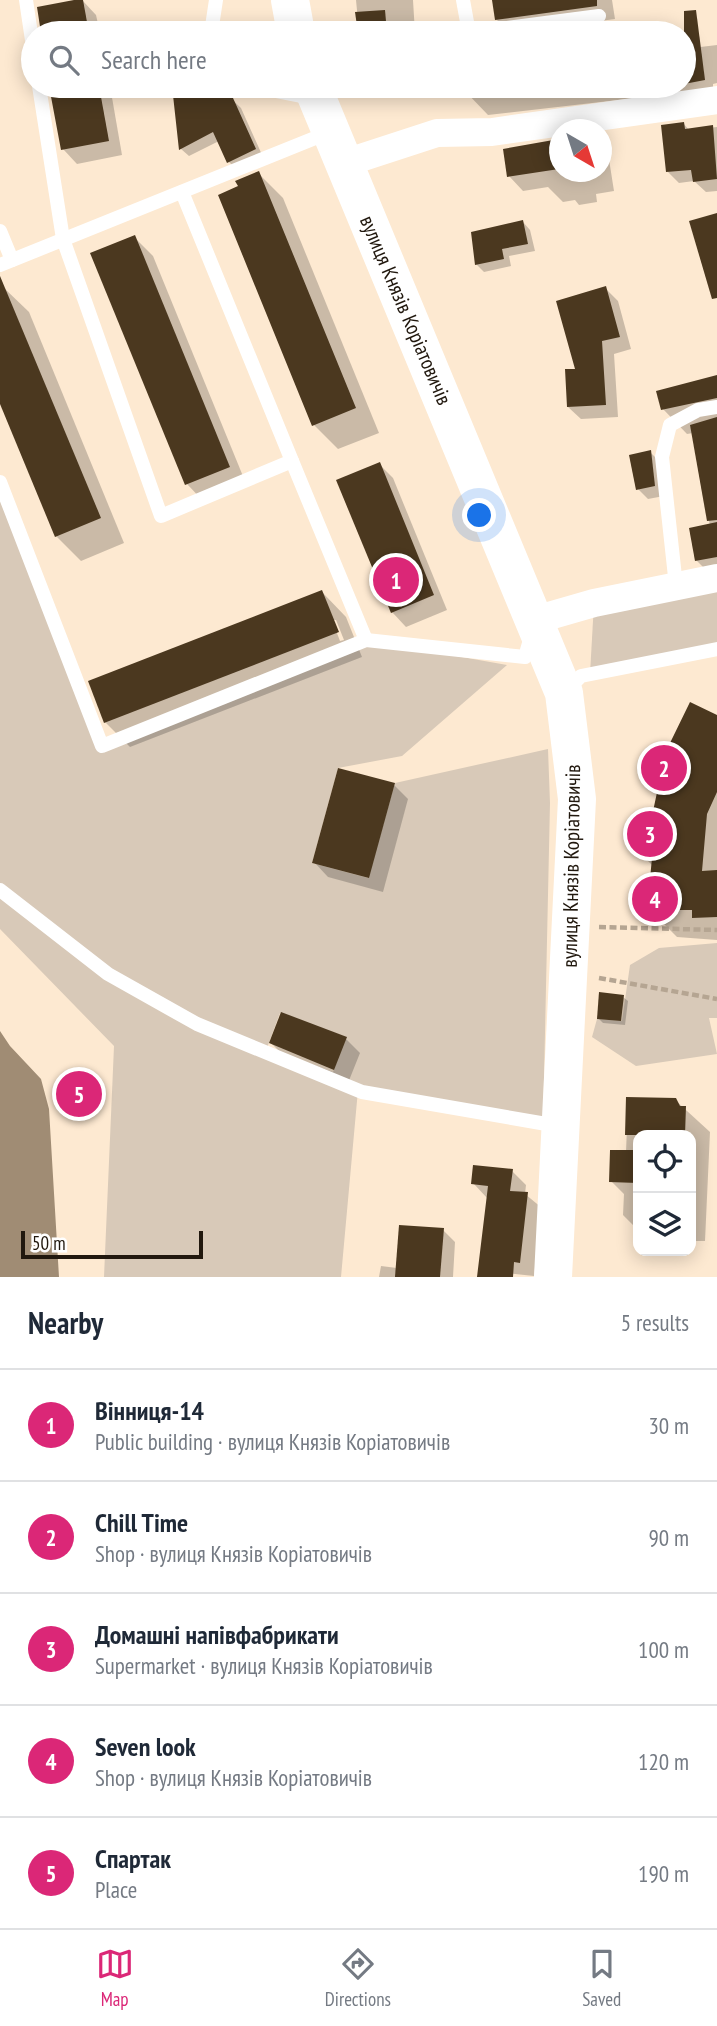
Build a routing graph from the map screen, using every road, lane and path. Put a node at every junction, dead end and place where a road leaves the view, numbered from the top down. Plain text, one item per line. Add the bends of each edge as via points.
1 (26, 0) edge
2 (216, 0) edge
3 (290, 0) edge
4 (463, 0) edge
5 (599, 16) dead end
6 (29, 21) edge
7 (213, 21) edge
8 (294, 21) edge
9 (466, 21) edge
10 (560, 21) edge
11 (41, 98) edge
12 (277, 98) edge
13 (717, 100) edge
14 (326, 120) edge
15 (182, 192) junction
16 (0, 230) edge
17 (63, 239) junction
18 (6, 262) edge
19 (717, 407) edge
20 (292, 461) junction
21 (0, 482) edge
22 (717, 578) edge
23 (676, 586) junction
24 (535, 620) junction
25 (366, 640) junction
26 (717, 649) edge
27 (701, 652) junction
28 (717, 662) edge
29 (564, 693) junction
30 (0, 890) edge
31 (597, 927) dead end
32 (717, 930) edge
33 (606, 979) dead end
34 (717, 999) edge
35 (562, 1127) junction
36 (553, 1277) edge

1 - 6 lane
2 - 7 lane
3 - 8 main road
4 - 9 lane
5 - 10 lane
11 - 17 lane
12 - 14 lane
13 - 14 street via 492,132 437,133
14 - 15 lane
14 - 24 main road, вулиця Князів Коріатовичів
15 - 17 lane
15 - 20 lane
16 - 18 lane
17 - 18 lane
17 - 20 lane via 160,516
19 - 23 lane via 698,410 670,425 662,457
20 - 25 lane
21 - 25 lane via 103,746
22 - 23 street
23 - 24 street
24 - 25 lane via 525,657
24 - 29 main road, вулиця Князів Коріатовичів
26 - 27 lane
27 - 28 lane
27 - 29 lane via 581,676
29 - 35 main road, вулиця Князів Коріатовичів via 577,799
30 - 35 lane via 97,967 197,1024 362,1092
31 - 32 path
33 - 34 path
35 - 36 main road, вулиця Князів Коріатовичів

